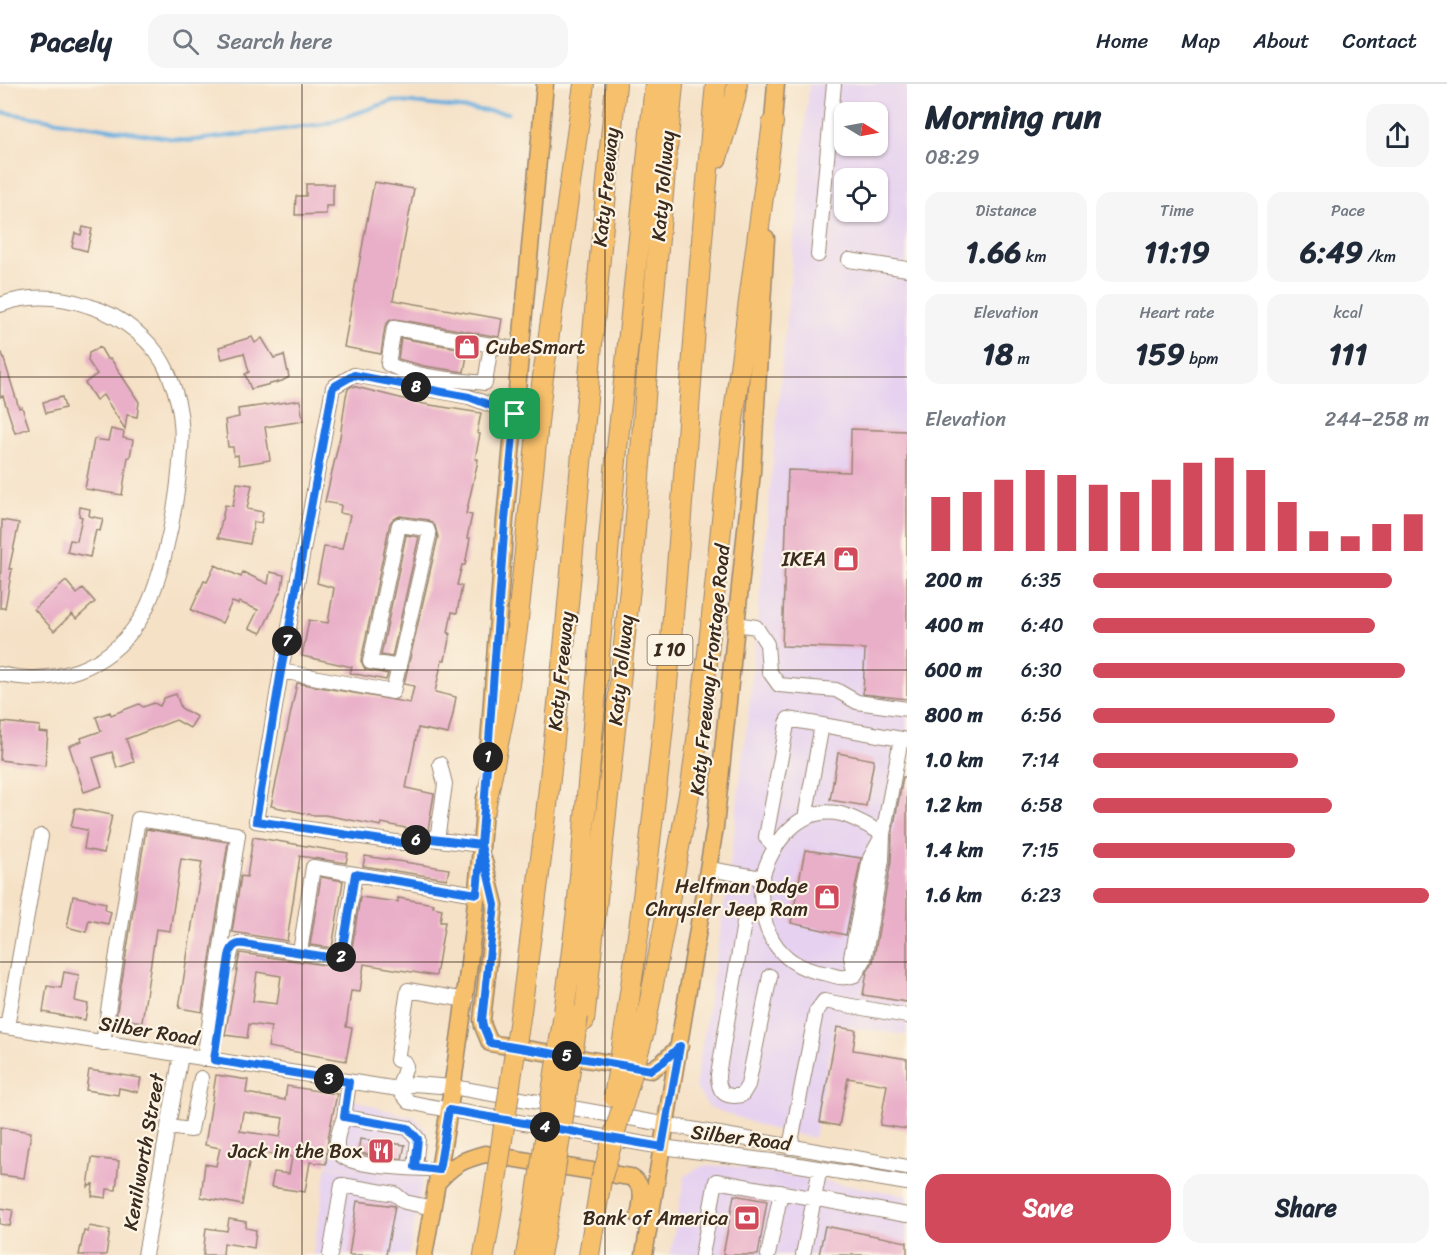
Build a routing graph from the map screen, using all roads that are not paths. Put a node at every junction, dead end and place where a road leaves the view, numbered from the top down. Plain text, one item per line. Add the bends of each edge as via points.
1 (545, 84) edge
2 (585, 84) edge
3 (616, 84) edge
4 (655, 84) edge
5 (673, 84) edge
6 (707, 84) edge
7 (716, 84) edge
8 (737, 84) edge
9 (776, 84) edge
10 (834, 84) edge
11 (773, 122) junction
12 (711, 131) junction
13 (704, 204) junction
14 (818, 255) dead end
15 (849, 260) dead end
16 (907, 269) edge
17 (0, 305) edge
18 (491, 345) junction
19 (521, 350) junction
20 (515, 414) junction
21 (736, 624) junction
22 (399, 667) junction
23 (281, 671) junction
24 (0, 674) edge
25 (907, 708) edge
26 (822, 725) junction
27 (904, 740) edge
28 (440, 764) dead end
29 (484, 809) junction
30 (805, 818) junction
31 (883, 834) junction
32 (41, 836) dead end
33 (437, 840) junction
34 (481, 845) junction
35 (774, 846) junction
36 (709, 869) junction
37 (355, 874) junction
38 (762, 878) junction
39 (477, 894) junction
40 (761, 911) junction
41 (300, 952) junction
42 (770, 976) dead end
43 (848, 977) junction
44 (466, 1000) junction
45 (837, 1003) junction
46 (907, 1016) edge
47 (575, 1017) junction
48 (3, 1026) edge
49 (634, 1030) junction
50 (103, 1043) junction
51 (680, 1046) junction
52 (181, 1055) junction
53 (209, 1060) junction
54 (201, 1078) dead end
55 (349, 1082) junction
56 (453, 1087) junction
57 (398, 1089) junction
58 (449, 1110) junction
59 (344, 1117) junction
60 (666, 1125) junction
61 (168, 1127) junction
62 (662, 1147) junction
63 (790, 1147) junction
64 (415, 1167) junction
65 (907, 1167) edge
66 (819, 1168) junction
67 (438, 1176) junction
68 (907, 1183) edge
69 (781, 1192) junction
70 (814, 1198) junction
71 (433, 1208) junction
72 (547, 1209) junction
73 (907, 1215) edge
74 (145, 1255) edge
75 (330, 1255) edge
76 (424, 1255) edge
77 (484, 1255) edge
78 (526, 1255) edge
79 (540, 1255) edge
80 (552, 1255) edge
81 (589, 1255) edge
82 (633, 1255) edge
83 (644, 1255) edge
84 (702, 1255) edge
85 (768, 1255) edge
86 (803, 1255) edge

1 - 19 main road
2 - 29 highway via 542,384 517,629
3 - 77 highway, Katy Freeway, bridge via 543,843
4 - 47 highway via 617,448 577,911
5 - 47 highway, Katy Tollway via 632,569 607,808
6 - 12 highway
7 - 12 highway, I 10
8 - 13 highway
9 - 11 main road, Katy Freeway Frontage Road
10 - 14 street
11 - 21 main road, Katy Freeway Frontage Road via 752,472
11 - 49 highway via 730,443 693,768
12 - 13 highway, I 10
13 - 49 highway, I 10 via 671,639
15 - 16 street
17 - 24 street via 19,298 42,297 76,302 119,318 149,344 169,373 182,416 183,449 174,516 152,596 138,622 94,664 66,675 39,680
18 - 18 street via 394,328 388,364 397,369 485,383
18 - 19 street
19 - 20 main road
20 - 23 street via 469,397 354,375 333,387
20 - 29 main road
21 - 25 street via 756,627 766,644 769,671 778,685 836,690 857,702
21 - 36 main road, Katy Freeway Frontage Road
22 - 22 street via 429,535 427,529 399,525 370,662
22 - 23 street via 393,692
23 - 33 street via 256,821 402,843 423,838
26 - 27 street
26 - 30 street
26 - 35 street via 788,719 766,837
27 - 31 street
28 - 33 street via 445,784
29 - 34 main road
30 - 31 street via 839,813
30 - 35 street
31 - 43 street via 864,960
32 - 48 street
33 - 34 street
34 - 39 main road
34 - 51 main road via 495,905 482,1020 490,1043 651,1070
35 - 38 street
36 - 38 street
36 - 51 main road, Katy Freeway Frontage Road
37 - 39 street
37 - 41 street via 341,959
37 - 41 street via 313,867
38 - 40 street
39 - 44 main road
40 - 42 street via 744,923 718,1075 718,1087 729,1095 741,1095 748,1085
40 - 43 street via 774,943 785,956 797,965
41 - 53 street via 239,943 232,947
43 - 45 street
44 - 56 main road
44 - 57 street via 408,990 397,1060 406,1066
45 - 46 street
45 - 63 street via 824,1001 816,1012
47 - 72 highway, bridge
48 - 50 street, Silber Road
49 - 81 highway, bridge
50 - 52 street, Silber Road
50 - 53 street via 138,819 236,834
51 - 60 main road, Katy Freeway Frontage Road
52 - 53 street, Silber Road
52 - 61 street, Kenilworth Street
53 - 55 street, Silber Road
54 - 61 street via 191,1130
55 - 57 street, Silber Road
55 - 59 street
56 - 57 street, Silber Road via 414,1084
56 - 58 main road
56 - 60 street, Silber Road
57 - 58 street, Silber Road via 409,1102
58 - 62 street, Silber Road
58 - 67 main road
59 - 64 street via 408,1128 418,1139
59 - 64 street via 336,1144 341,1157 403,1169
60 - 62 main road, Katy Freeway Frontage Road
60 - 63 street, Silber Road
61 - 74 street, Kenilworth Street
62 - 66 street, Silber Road
62 - 83 main road, Katy Freeway Frontage Road
63 - 65 street, Silber Road
64 - 67 street
66 - 68 street, Silber Road
66 - 70 street
67 - 71 main road
67 - 82 main road via 466,1159 485,1154 630,1177 642,1191
69 - 70 street
69 - 84 street via 716,1181
69 - 85 street
70 - 73 street
70 - 86 street
71 - 75 street via 405,1202 395,1194 342,1185
71 - 76 main road
72 - 78 highway
72 - 79 highway
72 - 80 highway

